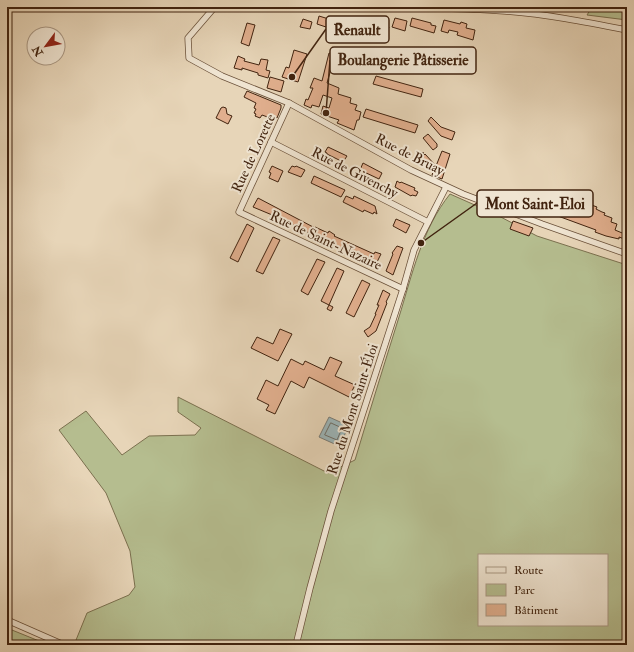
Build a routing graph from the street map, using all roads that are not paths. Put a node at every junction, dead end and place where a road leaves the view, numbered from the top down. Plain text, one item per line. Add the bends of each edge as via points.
1 (220, 7) edge
2 (300, 7) edge
3 (627, 30) edge
4 (289, 103) junction
5 (271, 142) junction
6 (446, 187) junction
7 (239, 212) joint
8 (428, 222) junction
9 (627, 254) edge
10 (403, 289) junction
11 (7, 620) edge
12 (64, 645) edge
13 (296, 645) edge

1 - 4 street, Rue de Bruay via 213,10 188,38 189,58 222,76
2 - 3 street via 503,11 550,16
4 - 5 street, Rue de Lorette
4 - 6 street, Rue de Bruay
5 - 7 street, Rue de Lorette
5 - 8 street, Rue de Givenchy
6 - 8 street, Rue du Mont Saint-Éloi
6 - 9 street, Rue de Bruay
7 - 10 street, Rue de Saint-Nazaire
8 - 10 street, Rue du Mont Saint-Éloi via 414,250
10 - 13 street, Rue du Mont Saint-Éloi via 331,511
11 - 12 street

